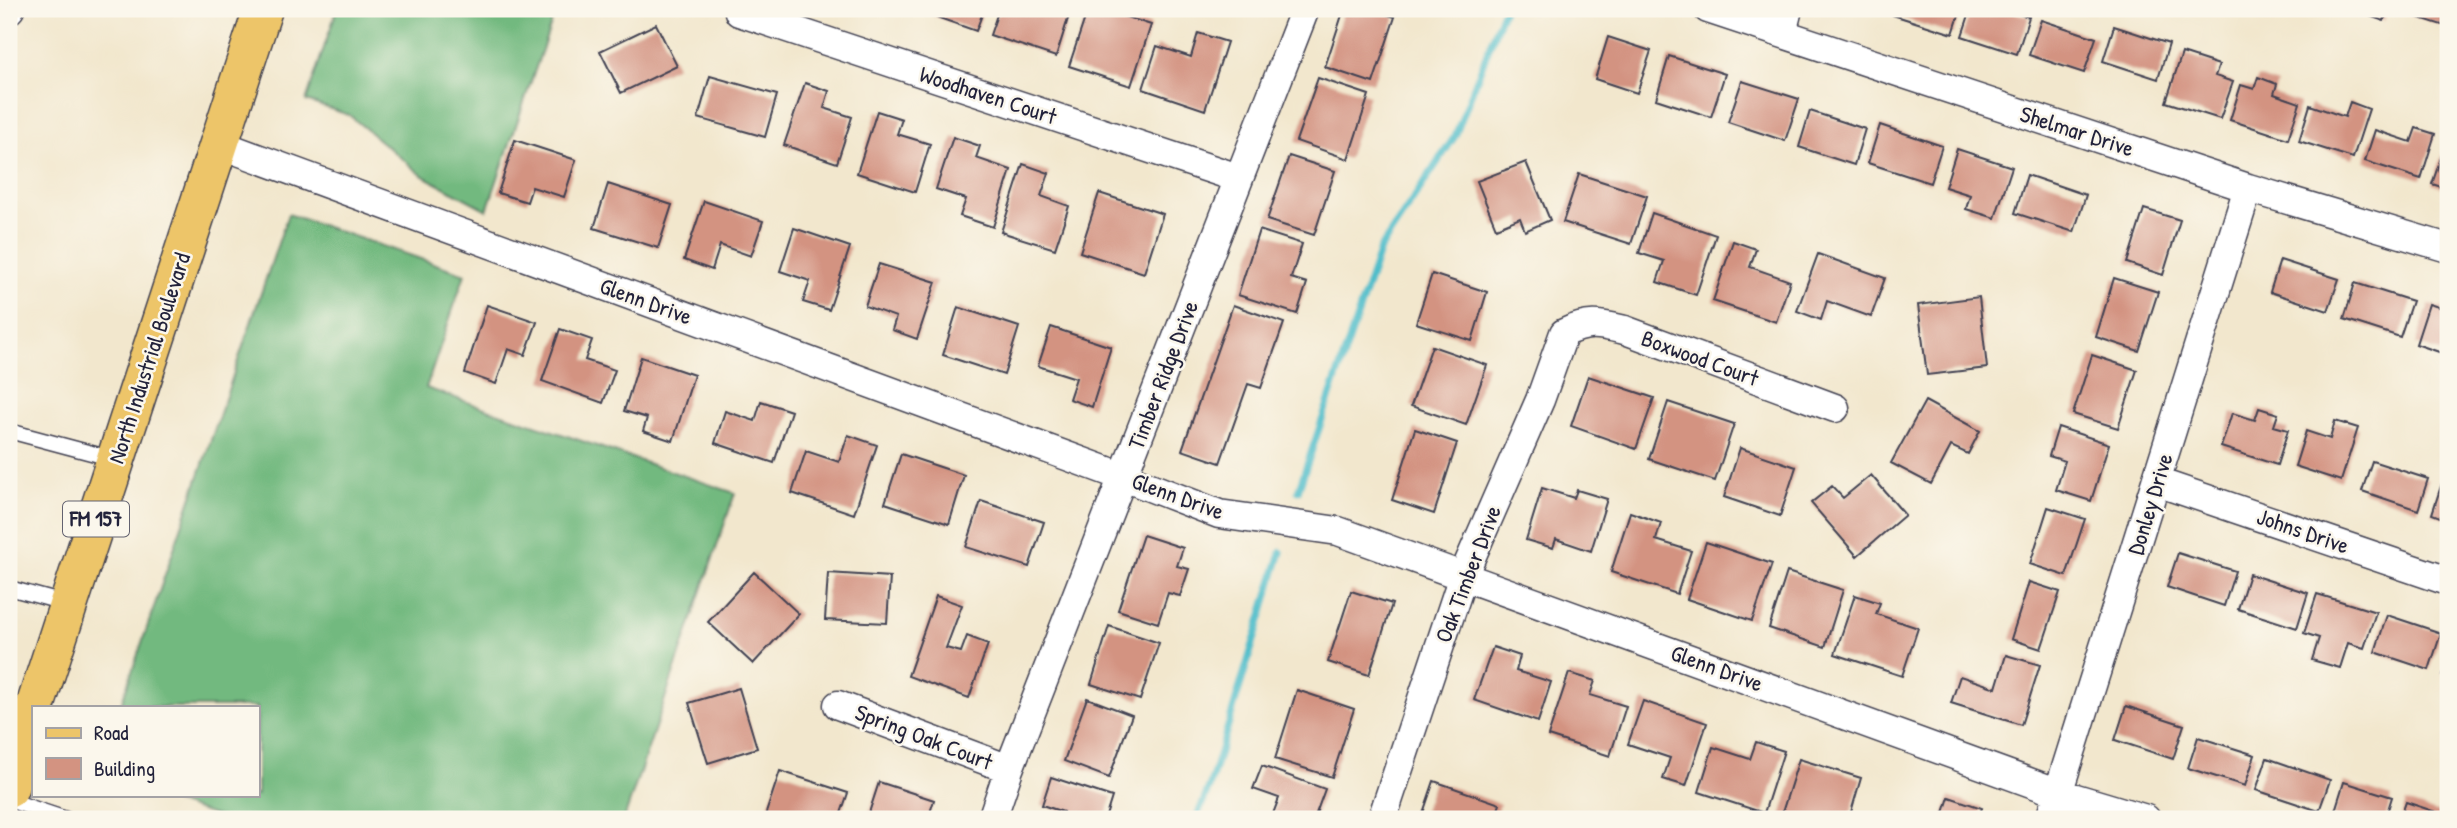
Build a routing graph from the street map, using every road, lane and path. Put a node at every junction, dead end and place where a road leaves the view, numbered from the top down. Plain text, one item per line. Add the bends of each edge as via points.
1 (263, 9) edge
2 (1306, 9) edge
3 (1708, 9) edge
4 (739, 12) dead end
5 (1785, 21) edge
6 (219, 144) junction
7 (1238, 178) junction
8 (2248, 188) junction
9 (2448, 248) edge
10 (1564, 333) joint
11 (1835, 408) dead end
12 (9, 431) edge
13 (116, 459) junction
14 (1125, 477) junction
15 (2157, 482) junction
16 (1463, 576) junction
17 (2448, 581) edge
18 (9, 588) edge
19 (68, 605) junction
20 (838, 705) dead end
21 (35, 706) edge
22 (32, 716) edge
23 (1009, 769) junction
24 (9, 788) edge
25 (9, 800) edge
26 (2054, 806) edge
27 (65, 819) edge
28 (992, 819) edge
29 (1382, 819) edge
30 (2146, 819) edge

1 - 6 main road, North Industrial Boulevard / FM 157
2 - 7 street, Timber Ridge Drive
3 - 5 street, Shelmar Drive
4 - 7 street, Woodhaven Court
5 - 8 street, Shelmar Drive
6 - 13 main road, North Industrial Boulevard / FM 157
6 - 14 street, Glenn Drive
7 - 14 street, Timber Ridge Drive
8 - 9 street, Shelmar Drive
8 - 15 street, Donley Drive
10 - 11 street, Boxwood Court via 1593,323 1625,330
10 - 16 street, Oak Timber Drive via 1540,400
12 - 13 lane
13 - 19 main road, North Industrial Boulevard / FM 157
14 - 16 street, Glenn Drive via 1219,514 1338,531
14 - 23 street, Timber Ridge Drive
15 - 17 street, Johns Drive
15 - 26 street, Donley Drive
16 - 26 street, Glenn Drive
16 - 29 street, Oak Timber Drive
18 - 19 lane
19 - 21 main road, North Industrial Boulevard / FM 157
20 - 23 street, Spring Oak Court
22 - 24 main road
23 - 28 street, Timber Ridge Drive
25 - 27 lane
26 - 30 street, Glenn Drive

